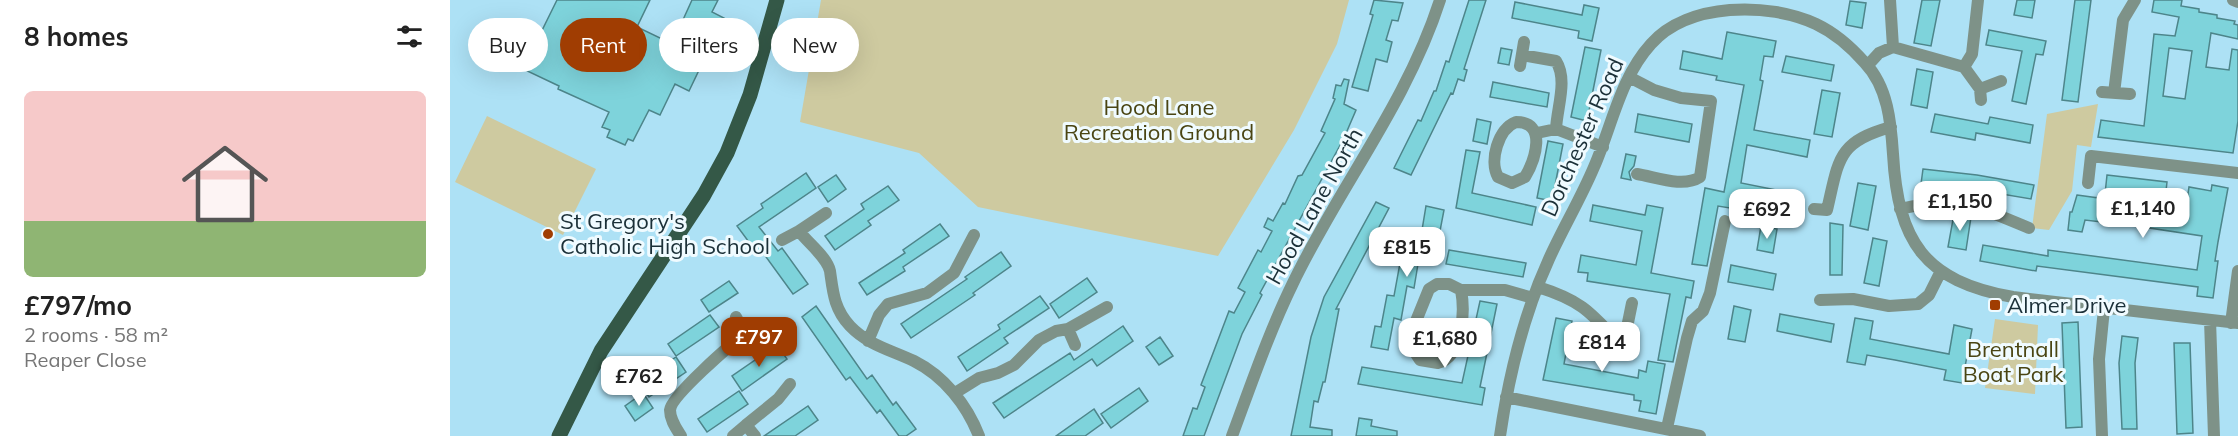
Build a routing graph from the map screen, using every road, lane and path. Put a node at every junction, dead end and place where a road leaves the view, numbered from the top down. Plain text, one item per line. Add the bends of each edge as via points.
1 (777, 0) edge
2 (1440, 0) edge
3 (1890, 0) edge
4 (1978, 0) edge
5 (2135, 0) edge
6 (2233, 0) edge
7 (2238, 2) edge
8 (1745, 5) edge
9 (1893, 46) junction
10 (1522, 54) dead end
11 (1868, 66) junction
12 (1964, 67) junction
13 (1629, 77) junction
14 (2001, 81) dead end
15 (2130, 93) dead end
16 (1892, 127) junction
17 (1556, 129) junction
18 (1537, 133) junction
19 (1603, 147) junction
20 (2238, 173) edge
21 (1637, 174) dead end
22 (2088, 183) dead end
23 (1814, 209) dead end
24 (1900, 209) junction
25 (826, 213) dead end
26 (1725, 221) dead end
27 (2029, 228) dead end
28 (799, 231) junction
29 (974, 235) dead end
30 (782, 240) dead end
31 (2238, 271) edge
32 (1941, 272) junction
33 (1461, 290) junction
34 (1535, 292) junction
35 (1820, 300) dead end
36 (1632, 303) dead end
37 (1107, 307) dead end
38 (2104, 309) junction
39 (736, 317) dead end
40 (2210, 320) junction
41 (2234, 323) edge
42 (764, 326) dead end
43 (1068, 330) junction
44 (745, 334) junction
45 (868, 341) junction
46 (1075, 345) dead end
47 (790, 384) dead end
48 (955, 393) junction
49 (1506, 397) junction
50 (746, 425) junction
51 (1667, 428) junction
52 (559, 436) edge
53 (681, 436) edge
54 (733, 436) edge
55 (755, 436) edge
56 (979, 436) edge
57 (1232, 436) edge
58 (1500, 436) edge
59 (1700, 436) edge
60 (2102, 436) edge
61 (2214, 436) edge

1 - 52 main road via 750,95 727,153 704,195 601,351
2 - 57 street, Hood Lane North via 1410,75 1293,282
3 - 9 street
4 - 12 street via 1972,54
5 - 15 street via 2123,20 2108,92
6 - 7 street
8 - 11 street, Dorchester Road via 1815,24 1850,47
8 - 13 street, Dorchester Road via 1696,17 1667,31 1653,42
9 - 11 street
9 - 12 street
10 - 17 street via 1556,61 1560,68
11 - 16 street, Dorchester Road via 1883,94
12 - 14 street via 1980,94
13 - 19 street, Dorchester Road
13 - 21 street via 1681,98 1711,101 1700,177 1683,182
16 - 23 street via 1857,139 1845,150 1827,210
16 - 24 street, Dorchester Road
17 - 18 street
17 - 19 street
18 - 18 street via 1522,122 1506,128 1494,160 1498,177 1512,183 1526,177
19 - 34 street, Dorchester Road
20 - 22 street via 2091,156
24 - 27 street via 1952,201 1982,208
24 - 32 street, Dorchester Road via 1916,244
25 - 28 street
26 - 51 street via 1710,293 1703,311 1692,321 1687,338
28 - 30 street
28 - 45 street via 830,270 831,293 844,319
29 - 45 street via 954,273 927,292 888,304
31 - 41 street
32 - 35 street via 1929,295 1918,304 1889,306 1853,299
32 - 38 street, Dorchester Road via 1978,290
33 - 33 street via 1459,334 1453,353 1444,362 1420,360 1412,338 1429,289 1449,284
33 - 34 street
34 - 36 street via 1574,299 1623,347
34 - 49 street, Dorchester Road via 1518,342
37 - 43 street
38 - 40 street, Dorchester Road
38 - 60 street via 2099,359
39 - 44 street
40 - 41 street, Dorchester Road
40 - 61 street
42 - 44 street
43 - 46 street
43 - 48 street via 1039,340 1014,365 979,378
44 - 53 street via 721,351 673,400 672,420
45 - 48 street via 924,367
47 - 50 street
48 - 56 street
49 - 51 street
49 - 58 street, Dorchester Road
50 - 54 street
50 - 55 street
51 - 59 street

